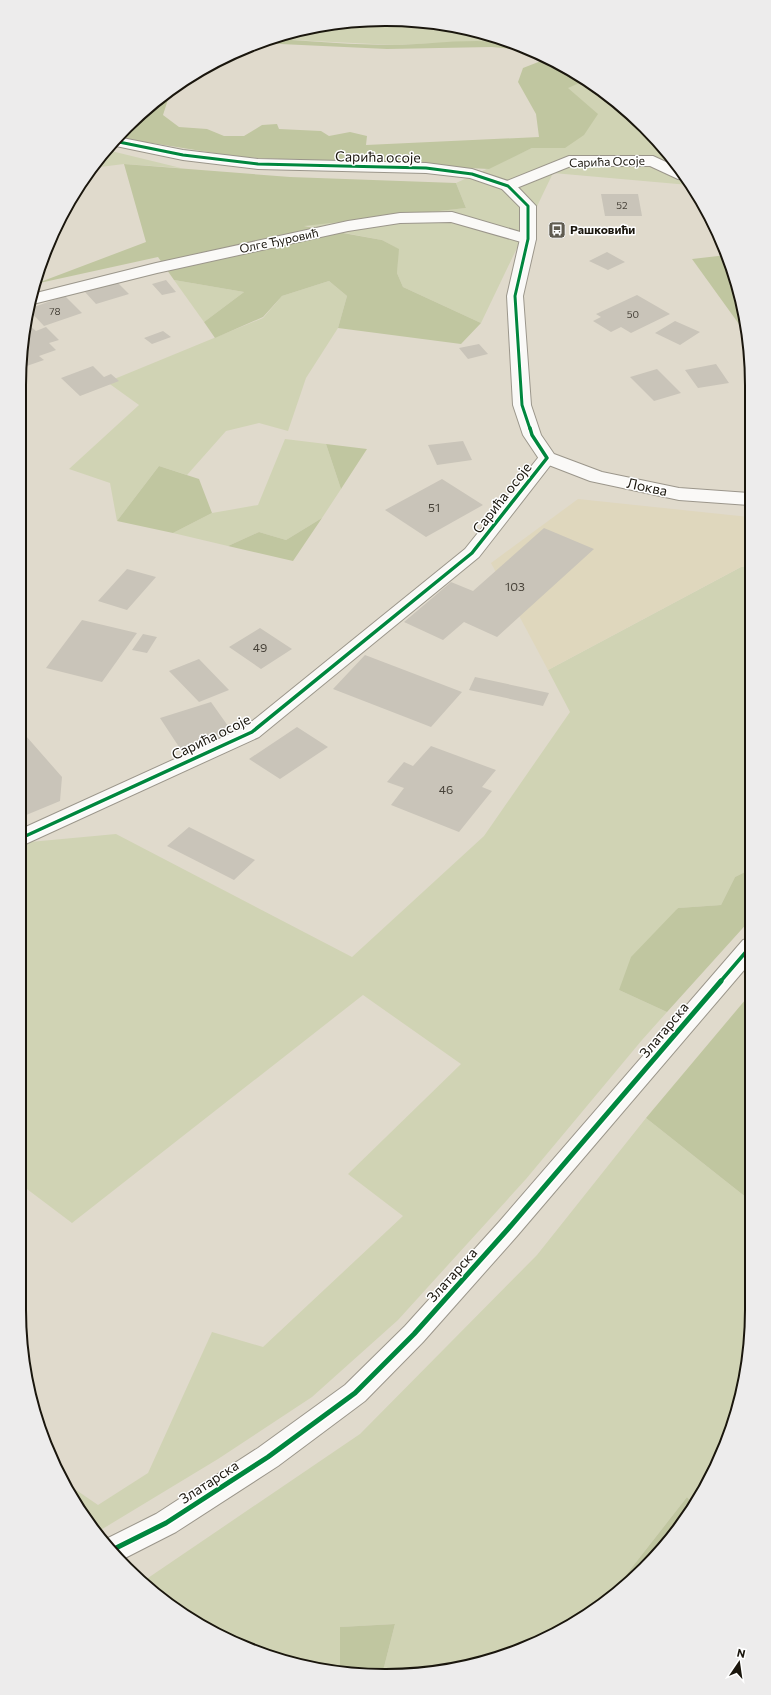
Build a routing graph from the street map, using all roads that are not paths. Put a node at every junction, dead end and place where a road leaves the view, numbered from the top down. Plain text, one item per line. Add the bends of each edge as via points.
1 (120, 142) edge
2 (673, 171) edge
3 (508, 186) junction
4 (528, 239) junction
5 (37, 298) edge
6 (547, 458) junction
7 (745, 499) edge
8 (26, 836) edge
9 (745, 953) edge
10 (116, 1548) edge

1 - 3 street, Сарића осоје via 183,155 258,164 426,168 472,174
2 - 3 street, Сарића Осоје via 653,160 569,161
3 - 4 street, Сарића осоје via 528,206
4 - 5 street, Олге Ђуровић via 452,217 400,218 348,226 156,268
4 - 6 street, Сарића осоје via 515,296 522,405 532,435
6 - 7 street, Локва via 597,477 679,494
6 - 8 street, Сарића осоје via 472,553 252,732
9 - 10 street, Златарска via 508,1229 414,1334 355,1393 262,1461 166,1523

